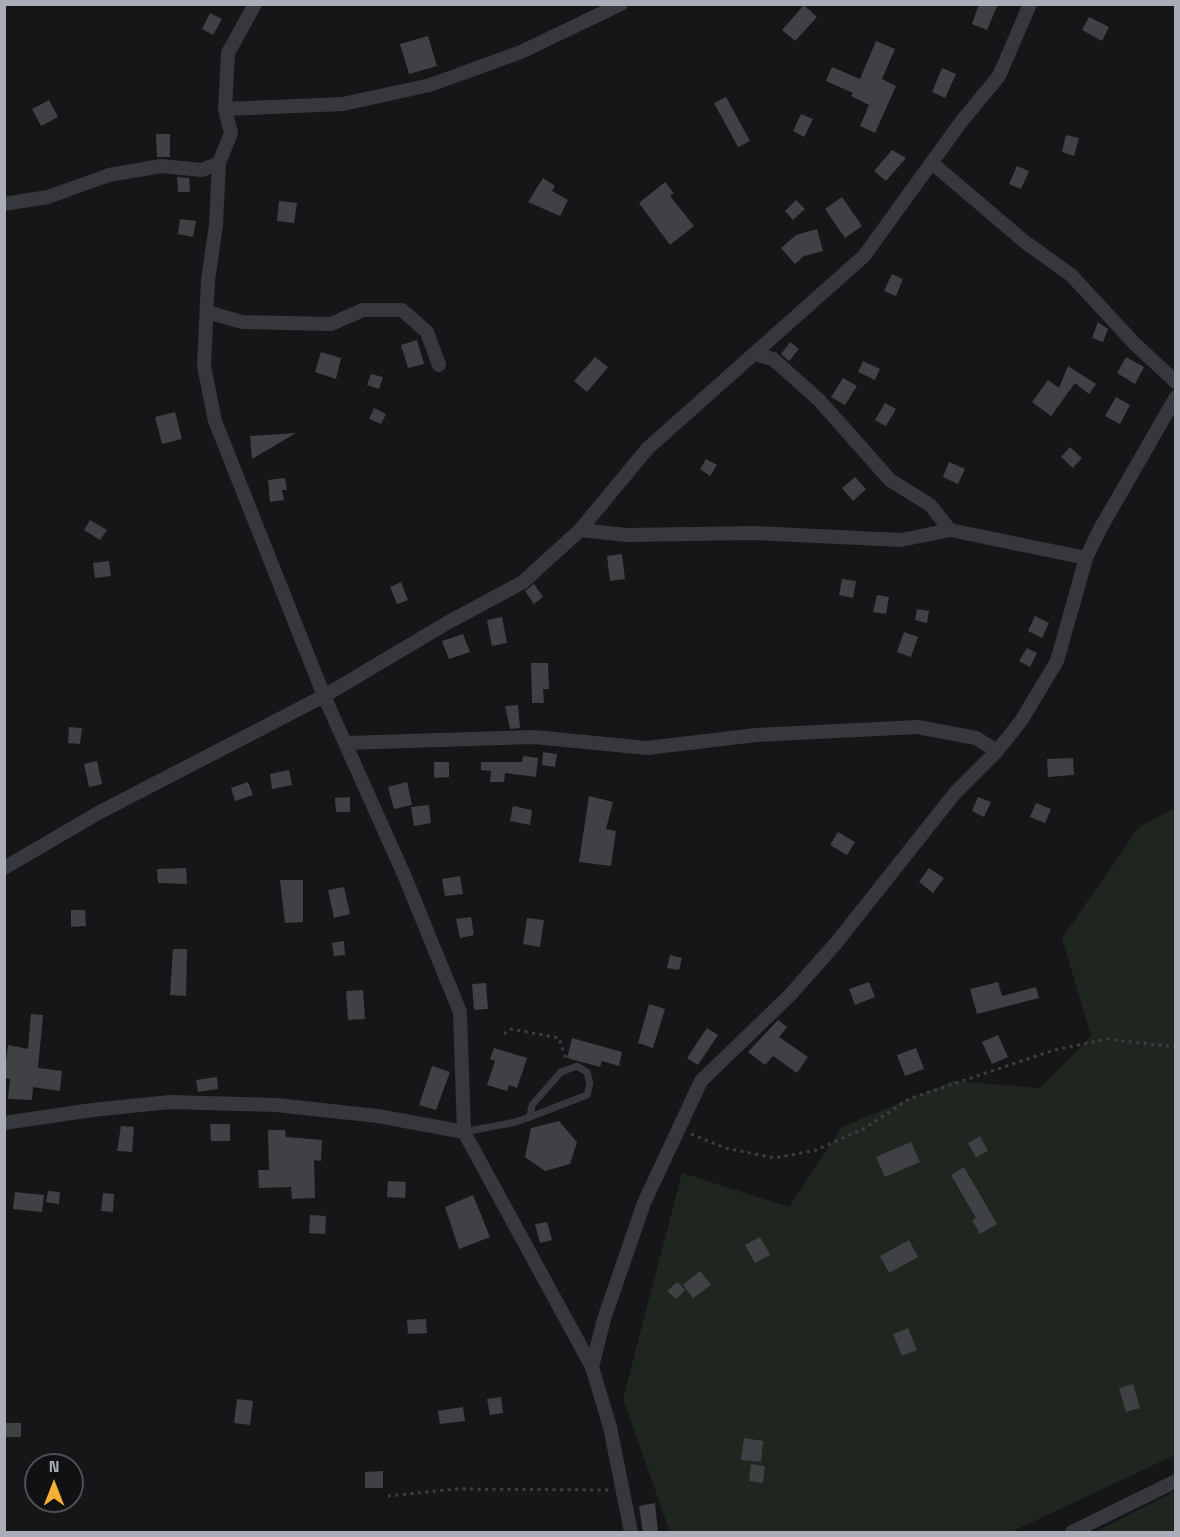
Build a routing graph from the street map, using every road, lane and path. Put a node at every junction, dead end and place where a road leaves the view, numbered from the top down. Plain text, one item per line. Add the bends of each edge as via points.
1 (255, 4) edge
2 (621, 4) edge
3 (1030, 4) edge
4 (225, 109) junction
5 (219, 163) junction
6 (932, 163) junction
7 (4, 204) edge
8 (207, 312) junction
9 (754, 354) junction
10 (439, 365) dead end
11 (1176, 382) edge
12 (1176, 397) edge
13 (580, 530) junction
14 (950, 530) junction
15 (1086, 558) junction
16 (324, 696) junction
17 (345, 743) junction
18 (997, 751) junction
19 (4, 868) edge
20 (504, 1034) dead end
21 (1176, 1047) edge
22 (570, 1069) junction
23 (530, 1117) junction
24 (4, 1123) edge
25 (679, 1128) junction
26 (464, 1132) junction
27 (592, 1367) junction
28 (1176, 1481) edge
29 (622, 1491) junction
30 (388, 1496) dead end
31 (631, 1533) edge
32 (1072, 1533) edge

1 - 4 street via 228,53
2 - 4 street via 520,52 430,85 343,104
3 - 6 street via 999,76
4 - 5 street via 231,133
5 - 7 street via 202,170 161,166 109,175 48,197
5 - 8 street
6 - 9 street via 864,256
6 - 11 street via 1025,242 1071,275
8 - 10 street via 242,322 331,324 363,310 402,310 427,332
8 - 16 street via 204,366 215,421
9 - 13 street via 648,448
9 - 14 street via 773,359 819,400 890,480 930,505
12 - 15 street via 1121,489
13 - 14 street via 626,535 755,533 901,540
13 - 16 street via 523,582
14 - 15 street
15 - 18 street via 1057,661 1021,721
16 - 17 street
16 - 19 street via 100,812
17 - 18 street via 534,737 647,748 756,735 918,727 976,738
17 - 26 street via 460,1012
18 - 25 street via 955,793 791,994 701,1081
20 - 22 path via 511,1029 559,1038
21 - 25 path via 1107,1039 1054,1050 909,1100 863,1130 816,1150 775,1158 725,1148
22 - 23 lane via 561,1072 532,1105
22 - 23 lane via 577,1066 587,1072 587,1095
23 - 26 lane
24 - 26 street via 170,1102 276,1105 378,1116
25 - 27 street via 644,1203 604,1319
26 - 27 street
27 - 29 street via 610,1427
28 - 32 street
29 - 30 path via 456,1489
29 - 31 street

